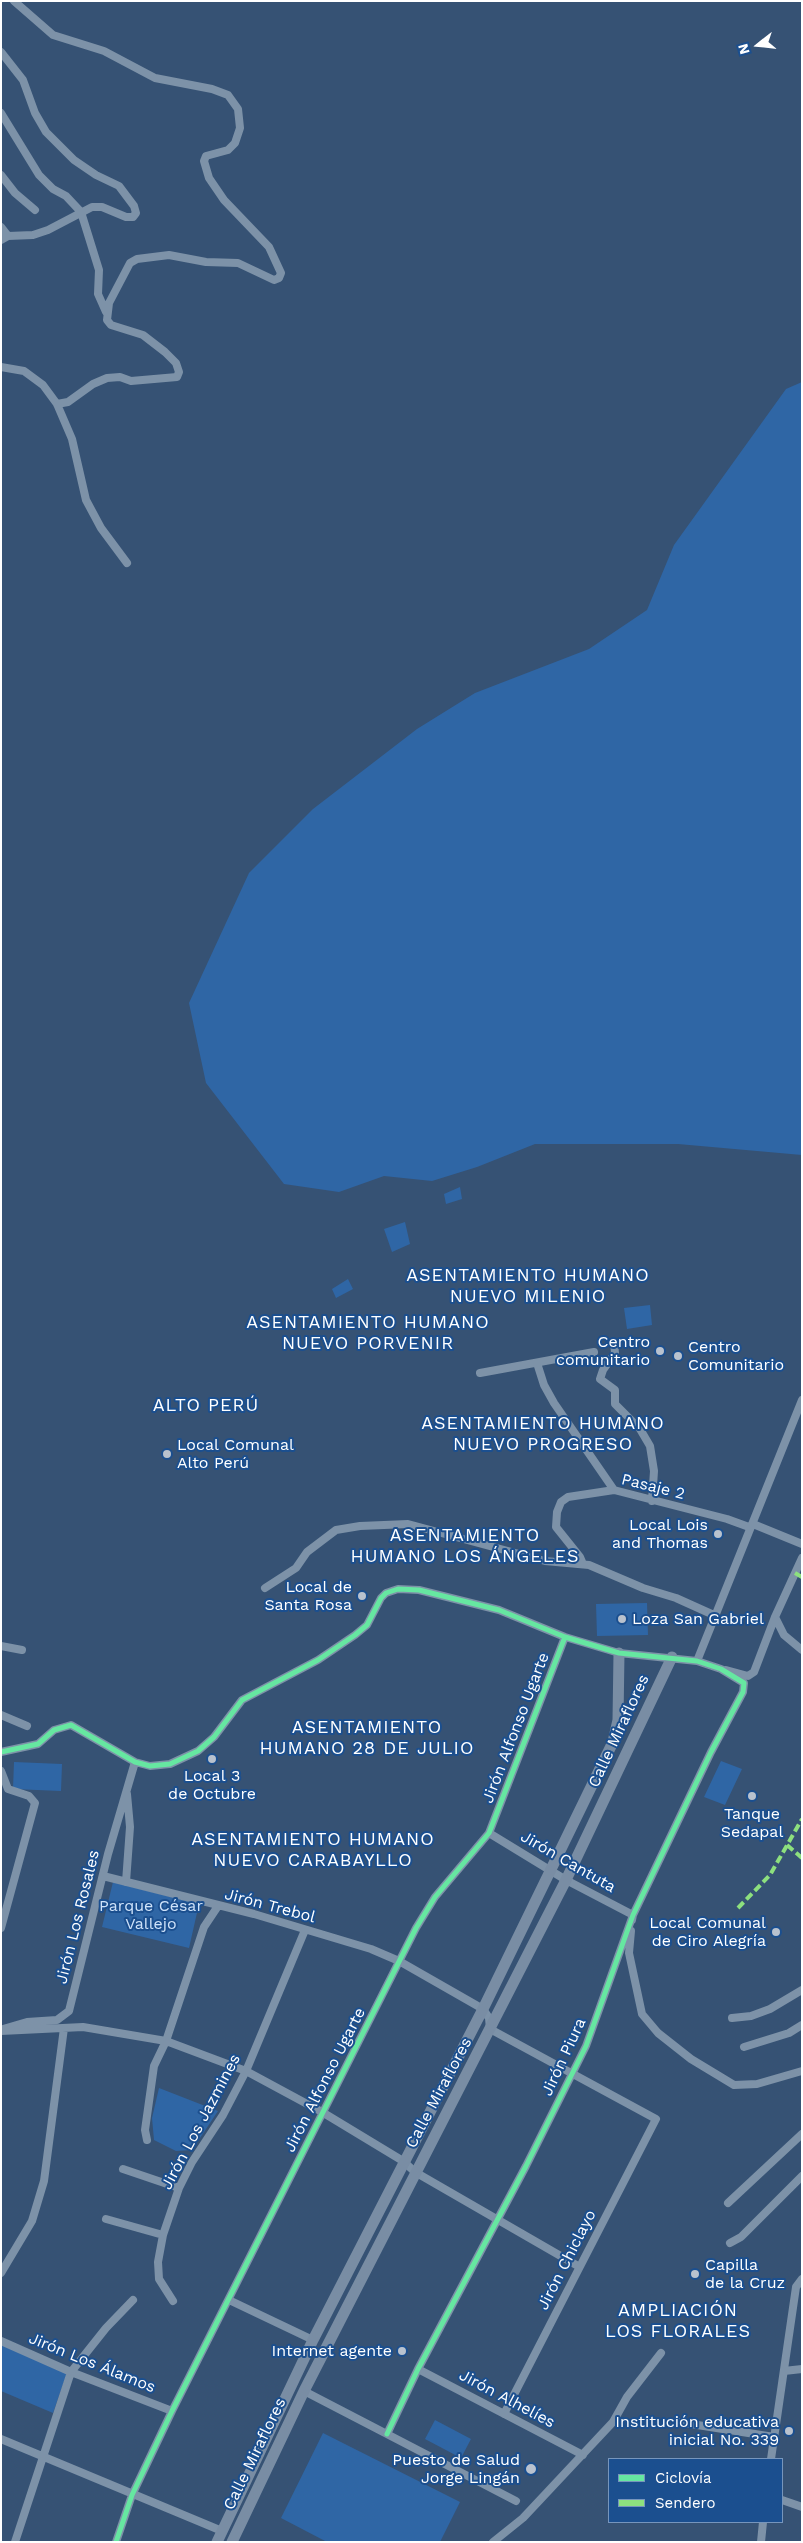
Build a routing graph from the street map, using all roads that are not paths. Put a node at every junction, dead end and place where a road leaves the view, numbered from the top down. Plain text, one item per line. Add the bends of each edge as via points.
1 (14, 1) edge
2 (1, 52) edge
3 (1, 112) edge
4 (1, 175) edge
5 (35, 210) dead end
6 (81, 212) junction
7 (1, 227) edge
8 (5, 238) edge
9 (106, 312) junction
10 (1, 367) edge
11 (57, 404) junction
12 (127, 563) dead end
13 (614, 1342) dead end
14 (594, 1352) dead end
15 (537, 1363) junction
16 (480, 1373) dead end
17 (802, 1400) edge
18 (614, 1490) junction
19 (652, 1501) junction
20 (751, 1526) junction
21 (802, 1544) edge
22 (802, 1558) edge
23 (582, 1564) junction
24 (265, 1588) dead end
25 (716, 1616) junction
26 (775, 1617) junction
27 (565, 1637) junction
28 (1, 1646) edge
29 (22, 1650) dead end
30 (802, 1650) edge
31 (619, 1654) junction
32 (672, 1657) junction
33 (696, 1661) junction
34 (721, 1669) junction
35 (1, 1715) edge
36 (27, 1726) dead end
37 (1, 1752) edge
38 (136, 1762) junction
39 (1, 1771) edge
40 (127, 1790) junction
41 (489, 1833) junction
42 (550, 1868) junction
43 (102, 1876) junction
44 (566, 1880) junction
45 (126, 1882) junction
46 (218, 1906) junction
47 (633, 1915) junction
48 (1, 1928) edge
49 (305, 1930) junction
50 (399, 1961) junction
51 (802, 1990) edge
52 (483, 2009) junction
53 (732, 2018) dead end
54 (802, 2025) edge
55 (64, 2028) junction
56 (490, 2030) junction
57 (1, 2031) edge
58 (166, 2040) junction
59 (744, 2048) dead end
60 (246, 2070) junction
61 (572, 2072) junction
62 (802, 2072) edge
63 (322, 2112) junction
64 (802, 2134) edge
65 (147, 2140) dead end
66 (403, 2161) junction
67 (124, 2169) dead end
68 (415, 2172) junction
69 (802, 2176) edge
70 (179, 2188) junction
71 (728, 2203) dead end
72 (106, 2219) dead end
73 (496, 2220) junction
74 (163, 2235) junction
75 (730, 2243) dead end
76 (578, 2266) junction
77 (1, 2273) edge
78 (802, 2279) edge
79 (799, 2287) edge
80 (133, 2300) dead end
81 (229, 2300) junction
82 (173, 2301) dead end
83 (1, 2340) edge
84 (313, 2340) junction
85 (661, 2353) dead end
86 (418, 2369) junction
87 (802, 2369) edge
88 (784, 2371) junction
89 (71, 2372) junction
90 (304, 2391) junction
91 (172, 2411) junction
92 (504, 2414) junction
93 (678, 2422) dead end
94 (387, 2434) junction
95 (774, 2437) junction
96 (1, 2440) edge
97 (583, 2455) junction
98 (43, 2457) junction
99 (771, 2458) edge
100 (132, 2495) junction
101 (783, 2500) edge
102 (516, 2501) dead end
103 (802, 2507) edge
104 (763, 2523) edge
105 (220, 2536) edge
106 (16, 2542) edge
107 (116, 2542) edge
108 (232, 2542) edge
109 (493, 2542) edge
110 (761, 2542) edge

1 - 9 street via 53,35 104,51 155,78 228,95 238,109 240,128 235,143 228,150 206,156 204,162 224,200 269,247 280,266 280,278 274,280 238,263 206,262 169,255 137,259 126,269
2 - 6 street via 23,80 46,132 74,160 118,186 136,213 133,217 126,217 92,206
3 - 6 street via 39,175
4 - 5 street via 15,193
6 - 8 street via 48,230
6 - 9 street via 99,270 98,294
7 - 8 street
9 - 11 street via 112,325 143,335 165,352 176,363 177,377 131,381 107,378 68,402
10 - 11 street via 24,371 43,385
11 - 12 street via 72,439 86,500 101,528
13 - 19 street via 616,1353 600,1379 615,1390 615,1404 640,1429 650,1446 654,1471
14 - 15 street
15 - 16 street
15 - 18 street via 554,1403
17 - 20 street
18 - 19 street, Pasaje 2
18 - 23 street, Pasaje 2 via 568,1497 557,1512 556,1527 580,1556
19 - 20 street, Pasaje 2
20 - 21 street, Pasaje 2
20 - 25 street
22 - 26 street
23 - 24 street via 545,1561 408,1524 360,1526 336,1530 307,1552 296,1568
23 - 25 street
25 - 33 street
26 - 30 street via 784,1636
26 - 34 street via 751,1675
27 - 31 street
27 - 38 street via 499,1610 419,1590 392,1590 381,1598 367,1625 355,1635 318,1660 242,1700 214,1737 198,1751 170,1764 150,1766
27 - 41 street, Jirón Alfonso Ugarte
28 - 29 street
31 - 32 street
31 - 42 street, Calle Miraflores via 616,1732
32 - 33 street
32 - 44 street, Calle Miraflores
33 - 34 street
34 - 47 street, Jirón Piura via 744,1683 743,1692
35 - 36 street
37 - 38 street via 38,1744 54,1730 71,1725
38 - 40 street, Jirón Los Rosales
39 - 48 street via 8,1789 29,1796 35,1803
40 - 43 street, Jirón Los Rosales
40 - 45 street via 130,1827
41 - 42 street, Jirón Cantuta
41 - 50 street, Jirón Alfonso Ugarte via 435,1897
42 - 44 street, Jirón Cantuta
42 - 52 street, Calle Miraflores
43 - 45 street, Jirón Trebol
43 - 57 street, Jirón Los Rosales via 69,2011 57,2020 17,2024
44 - 47 street, Jirón Cantuta
44 - 56 street, Calle Miraflores
45 - 46 street, Jirón Trebol
46 - 49 street, Jirón Trebol
46 - 58 street via 204,1928
47 - 61 street, Jirón Piura via 586,2046
47 - 62 street via 629,1952 637,1995 642,2014 658,2033 734,2085 757,2084
49 - 50 street, Jirón Trebol via 371,1949
49 - 60 street, Jirón Los Jazmines
50 - 52 street, Jirón Trebol
50 - 63 street, Jirón Alfonso Ugarte
51 - 53 street via 770,2009
52 - 56 street via 489,2018
52 - 66 street, Calle Miraflores
54 - 59 street via 789,2033
55 - 57 street
55 - 58 street via 83,2027
55 - 77 street via 44,2181 32,2221
56 - 61 street
56 - 68 street, Calle Miraflores
58 - 60 street
58 - 65 street via 154,2066 144,2130
60 - 63 street
60 - 70 street, Jirón Los Jazmines via 224,2115 192,2162
61 - 73 street, Jirón Piura
61 - 76 street, Jirón Chiclayo via 656,2119
63 - 66 street
63 - 81 street, Jirón Alfonso Ugarte
64 - 71 street
66 - 68 street
66 - 84 street, Calle Miraflores
67 - 70 street
68 - 73 street
68 - 90 street, Calle Miraflores
69 - 75 street via 741,2237
70 - 74 street, Jirón Los Jazmines
72 - 74 street
73 - 76 street
73 - 86 street, Jirón Piura
74 - 82 street, Jirón Los Jazmines via 158,2274
76 - 92 street, Jirón Chiclayo
78 - 79 street
79 - 88 street
80 - 89 street
81 - 84 street
81 - 91 street, Jirón Alfonso Ugarte
83 - 89 street, Jirón Los Álamos
84 - 105 street, Calle Miraflores
85 - 97 street via 627,2397 613,2422
86 - 92 street, Jirón Alhelíes
86 - 94 street, Jirón Piura
87 - 88 street
88 - 95 street
89 - 91 street, Jirón Los Álamos
89 - 98 street
90 - 94 street
90 - 108 street, Calle Miraflores
91 - 100 street, Jirón Alfonso Ugarte
92 - 97 street, Jirón Alhelíes
93 - 95 street
94 - 102 street
95 - 99 street
96 - 98 street
97 - 109 street via 523,2518
98 - 100 street
98 - 106 street
100 - 105 street
100 - 107 street, Jirón Alfonso Ugarte
101 - 103 street
104 - 110 street

